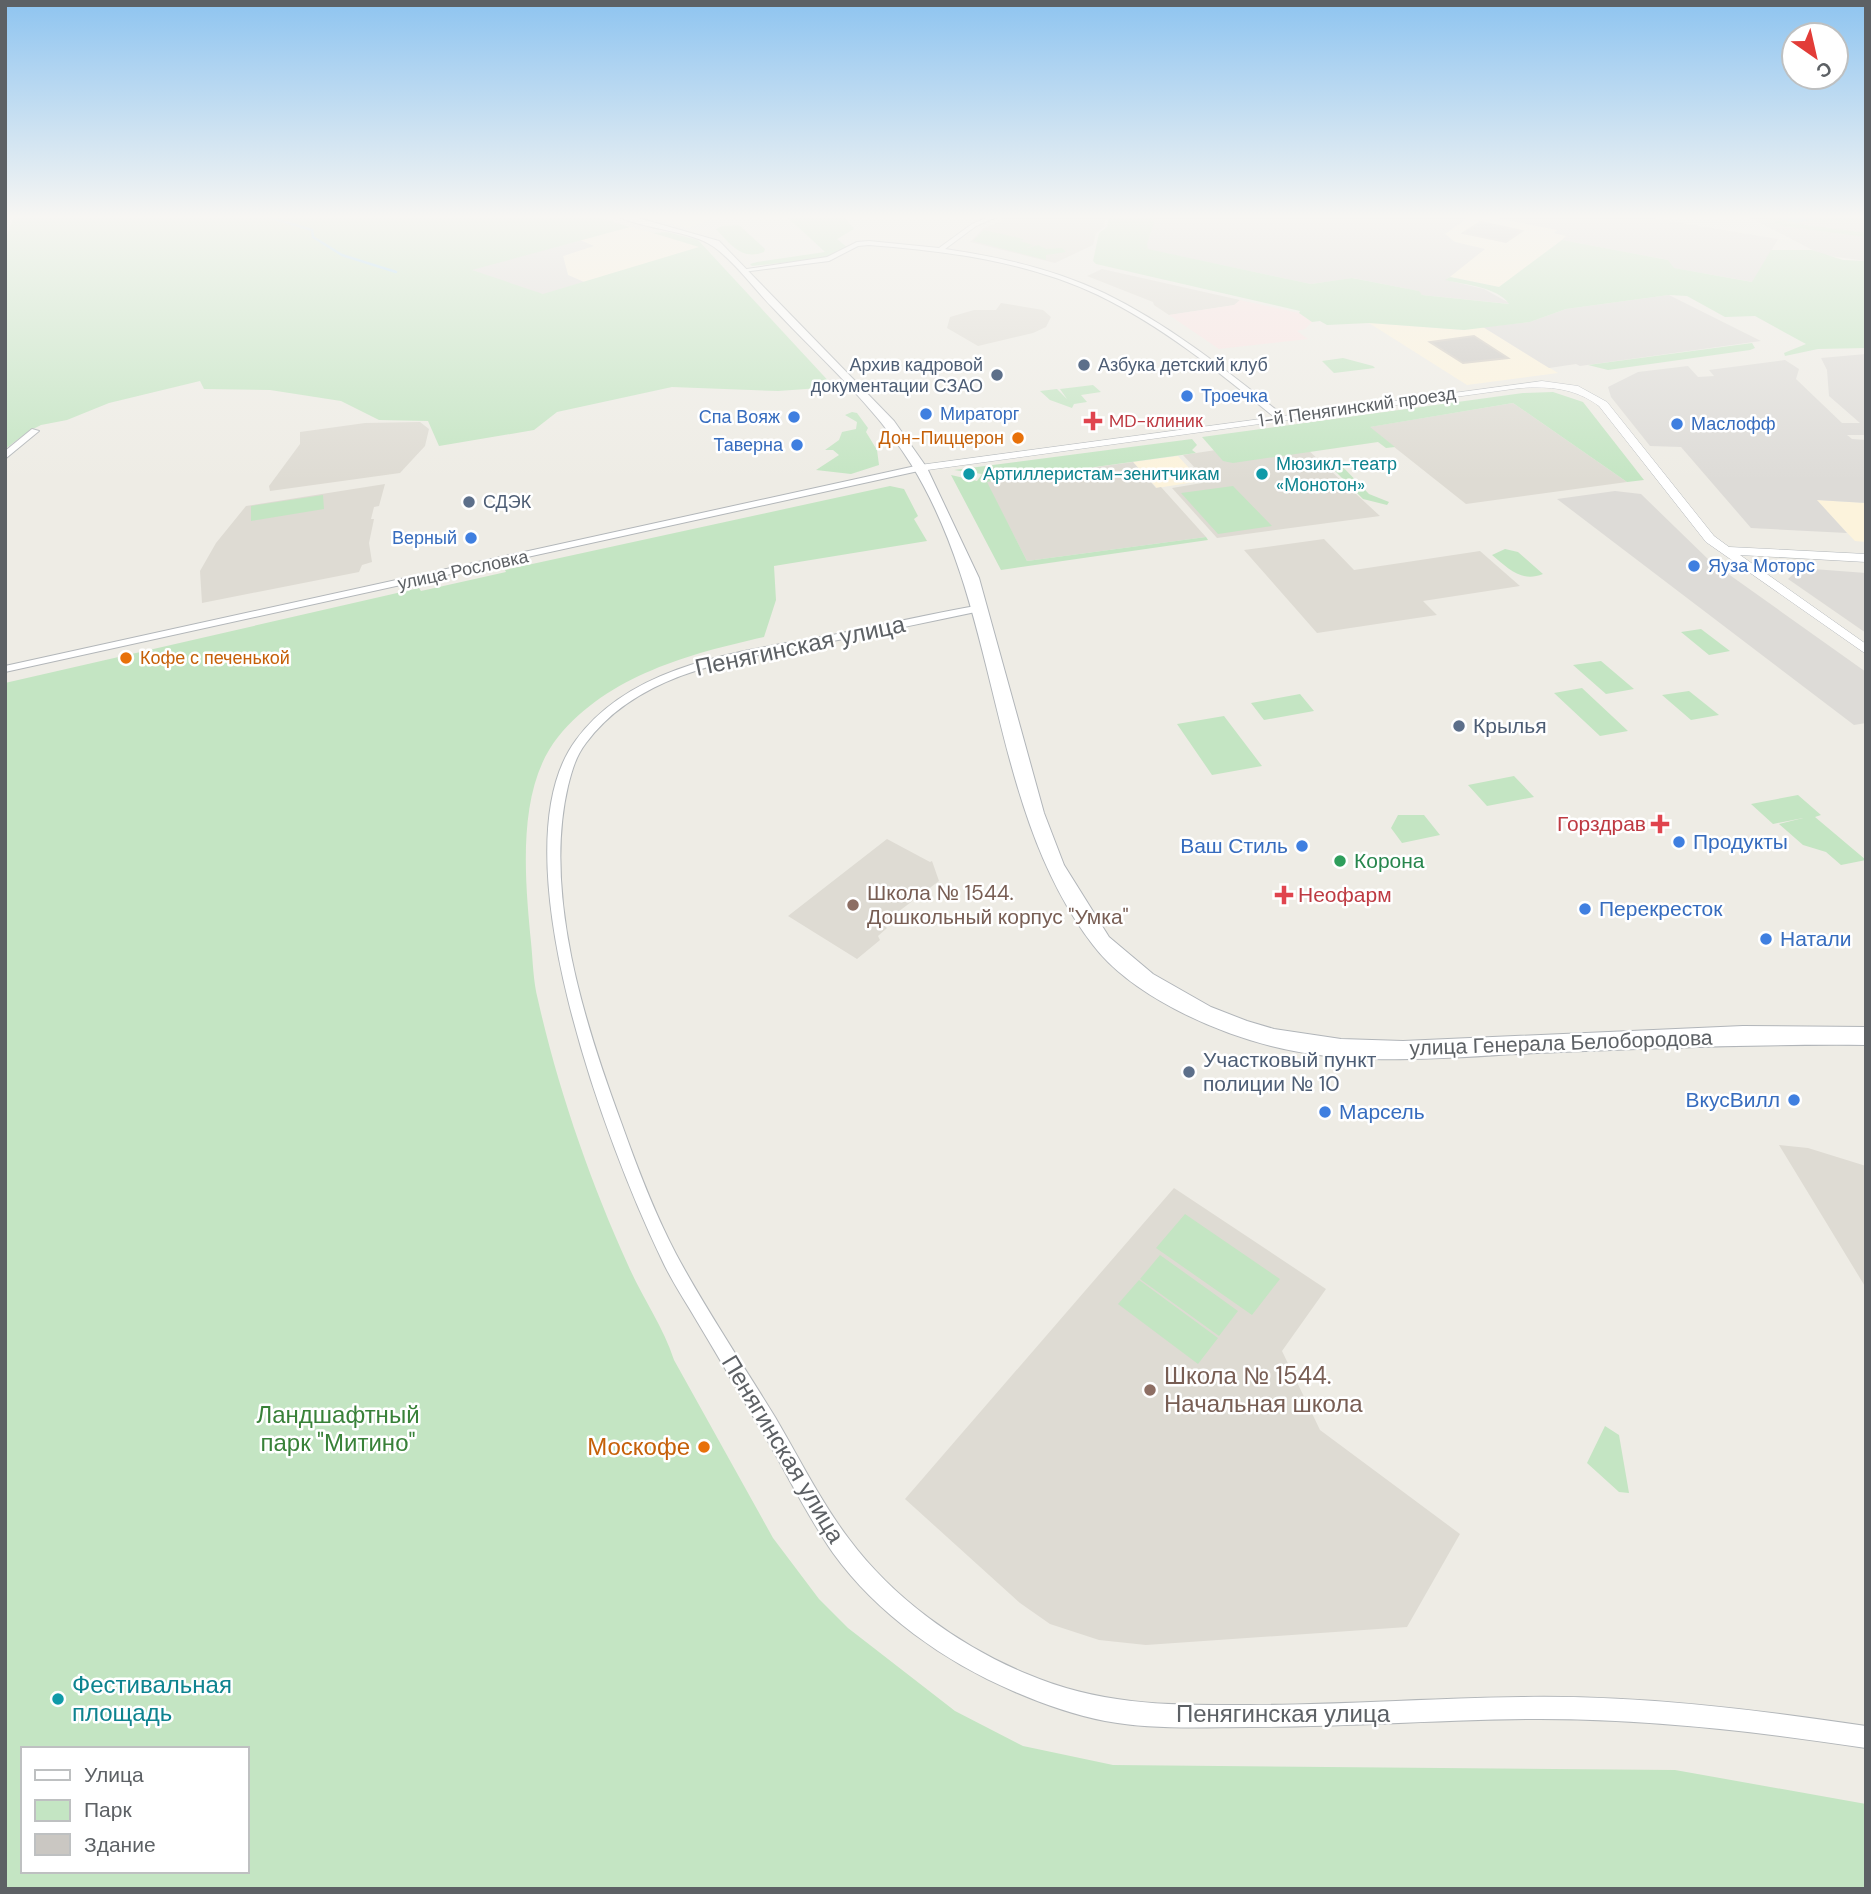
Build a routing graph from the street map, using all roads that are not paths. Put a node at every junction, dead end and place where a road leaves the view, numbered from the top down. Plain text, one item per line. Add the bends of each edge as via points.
1 (776, 304) edge
2 (1122, 304) edge
3 (1281, 418) junction
4 (36, 431) dead end
5 (5, 456) edge
6 (920, 468) junction
7 (1723, 550) junction
8 (1788, 552) junction
9 (1866, 558) edge
10 (1763, 577) junction
11 (981, 608) junction
12 (1866, 650) edge
13 (5, 669) edge
14 (1866, 1036) edge
15 (1866, 1737) edge

1 - 6 main road, улица Генерала Белобородова via 877,408
2 - 3 street
3 - 6 street, 1-й Пенягинский проезд
3 - 7 street, 1-й Пенягинский проезд via 1520,385 1574,388 1603,404 1699,528
4 - 5 street
6 - 11 main road, улица Генерала Белобородова via 962,552
6 - 13 street, улица Рословка
7 - 8 street
7 - 10 street, 1-й Пенягинский проезд
8 - 9 street
8 - 10 street via 1765,561
10 - 12 street, 1-й Пенягинский проезд
11 - 14 main road, улица Генерала Белобородова via 1035,813 1068,892 1102,942 1122,961 1145,980 1203,1013 1274,1038 1340,1048
11 - 15 street, Пенягинская улица via 732,657 656,683 614,710 578,745 568,762 554,813 556,880 575,1003 603,1097 647,1212 677,1272 840,1545 912,1620 963,1656 1025,1687 1093,1707 1194,1716 1605,1710 1755,1720

